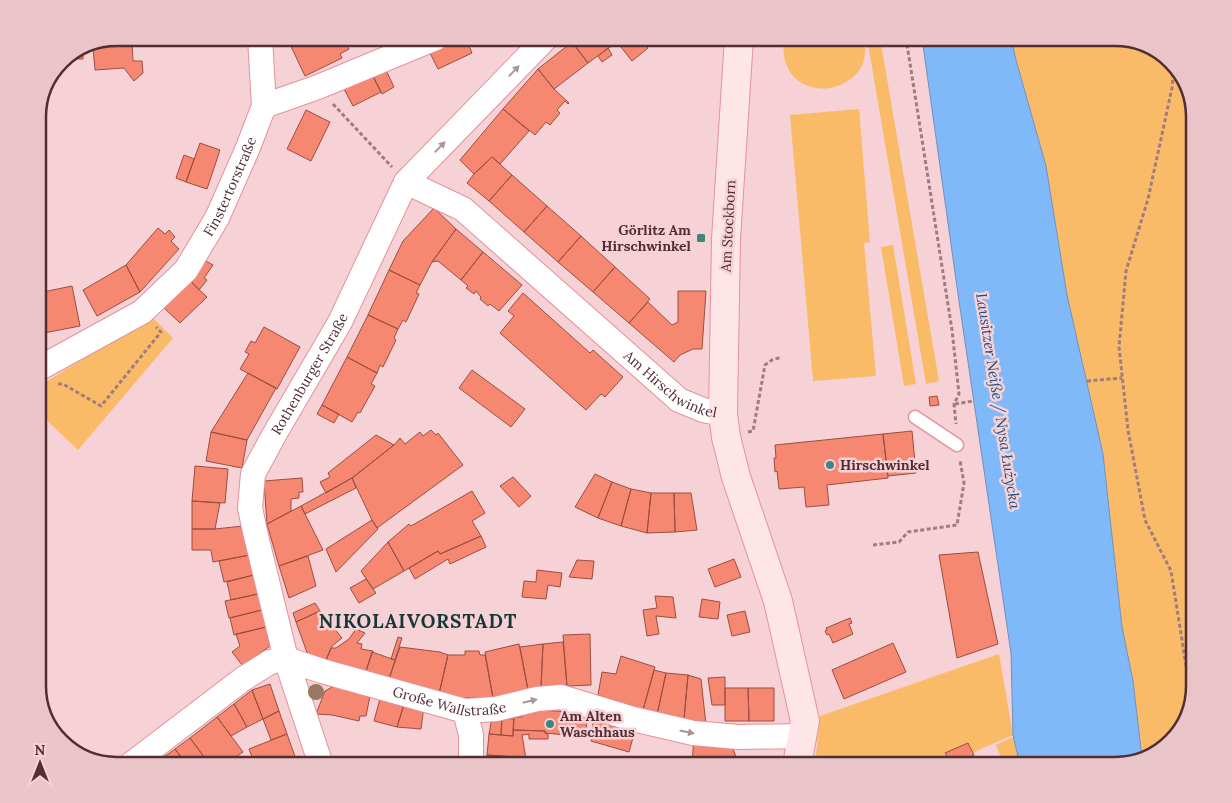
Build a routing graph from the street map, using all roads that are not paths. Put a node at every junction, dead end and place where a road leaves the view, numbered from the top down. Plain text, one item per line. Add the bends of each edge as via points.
1 (260, 46) edge
2 (417, 46) edge
3 (538, 46) edge
4 (738, 46) edge
5 (264, 106) junction
6 (406, 182) junction
7 (46, 365) edge
8 (915, 417) dead end
9 (724, 426) junction
10 (958, 445) road end
11 (286, 659) junction
12 (465, 711) junction
13 (803, 736) junction
14 (149, 757) edge
15 (318, 757) edge
16 (471, 757) edge
17 (799, 757) edge

1 - 5 street
2 - 5 street
6 -> 3 street, Rothenburger Straße
4 - 9 street, Am Stockborn via 726,239
5 - 7 street, Finstertorstraße via 217,218 186,270 142,312
6 - 9 street, Am Hirschwinkel via 464,209 679,400 702,410
6 - 11 street, Rothenburger Straße via 340,322 253,474 250,508
8 - 10 lane
9 - 13 street via 736,477 778,601 804,722
11 - 12 street, Große Wallstraße
11 - 14 street via 270,662 243,679
11 - 15 street, Rothenburger Straße
12 -> 13 street, Große Wallstraße via 562,697 693,733
12 - 16 street via 471,735
13 - 17 street

